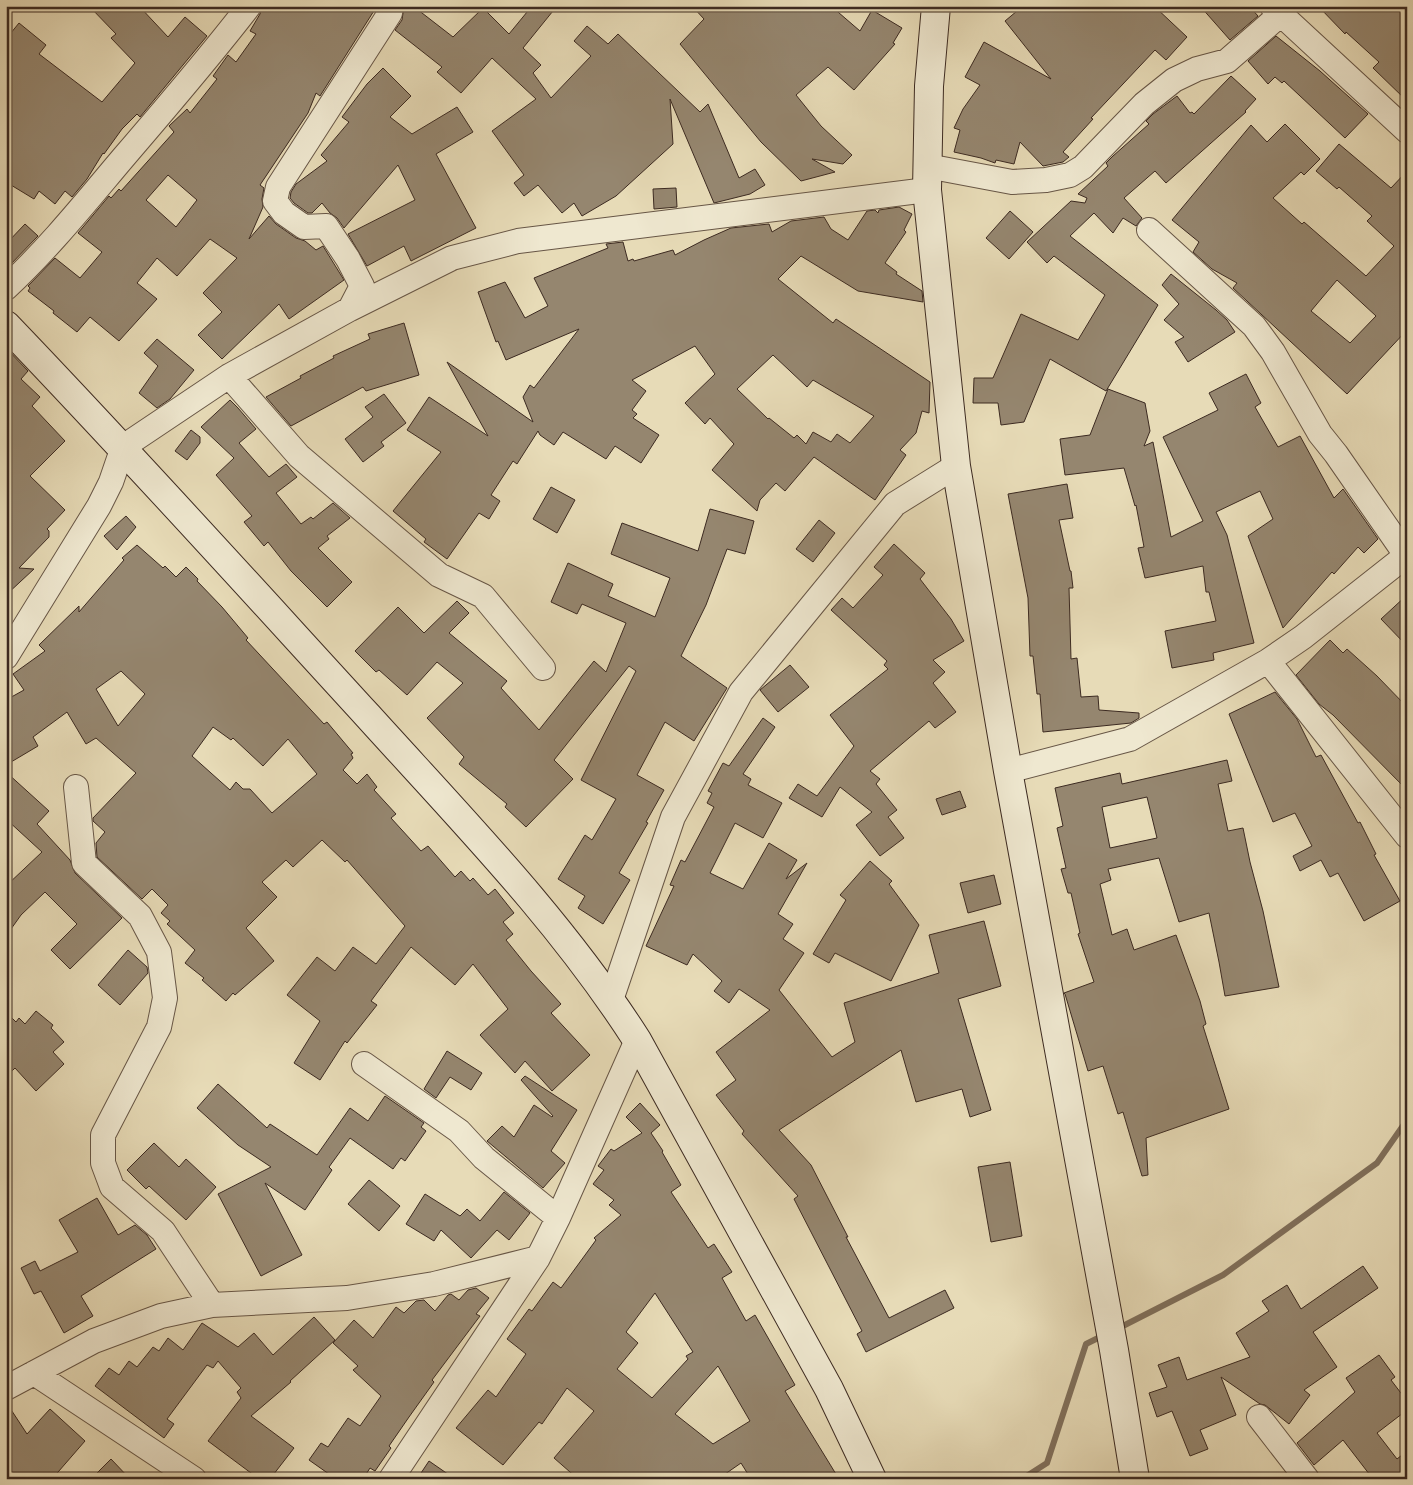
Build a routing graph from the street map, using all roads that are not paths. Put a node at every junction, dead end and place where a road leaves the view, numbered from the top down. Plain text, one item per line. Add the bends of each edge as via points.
1 (249, 6) edge
2 (391, 6) edge
3 (936, 6) edge
4 (1276, 10) edge
5 (1407, 131) edge
6 (927, 178) junction
7 (1149, 230) dead end
8 (6, 288) edge
9 (350, 309) junction
10 (6, 325) edge
11 (229, 376) junction
12 (123, 447) junction
13 (956, 466) junction
14 (1407, 555) edge
15 (6, 657) edge
16 (1268, 661) junction
17 (543, 668) dead end
18 (1008, 771) junction
19 (76, 787) dead end
20 (1407, 836) edge
21 (611, 1000) junction
22 (636, 1040) junction
23 (364, 1064) dead end
24 (558, 1218) junction
25 (538, 1258) junction
26 (212, 1306) junction
27 (34, 1373) junction
28 (6, 1388) edge
29 (1259, 1417) dead end
30 (194, 1479) edge
31 (391, 1479) edge
32 (872, 1479) edge
33 (1135, 1479) edge
34 (1307, 1479) edge

1 - 8 street via 79,210
2 - 9 street via 390,13 278,186 275,201 284,213 304,227 326,226 362,286
3 - 6 main road via 929,86
4 - 5 street
4 - 6 street via 1227,61 1197,69 1174,80 1133,115 1083,167 1070,175 1012,182
6 - 9 street via 518,241 452,258
6 - 13 main road
7 - 14 street via 1254,326 1278,359 1320,434
9 - 11 street
10 - 12 main road
11 - 12 street
11 - 17 street via 299,456 439,575 483,596
12 - 15 street via 99,506
12 - 21 main road via 521,884
13 - 18 main road
13 - 21 street via 895,504 741,692 673,817
14 - 16 street
16 - 18 street via 1130,739
16 - 20 street
18 - 33 main road
19 - 26 street via 84,863 140,916 159,952 164,998 159,1027 103,1135 103,1163 112,1187 163,1231
21 - 22 main road
22 - 24 street
22 - 32 main road via 829,1389
23 - 24 street via 459,1131 484,1158
24 - 25 street
25 - 26 street via 434,1284 347,1298
25 - 31 street
26 - 27 street via 161,1316 136,1325 94,1341
27 - 28 street
27 - 30 street
29 - 34 street

